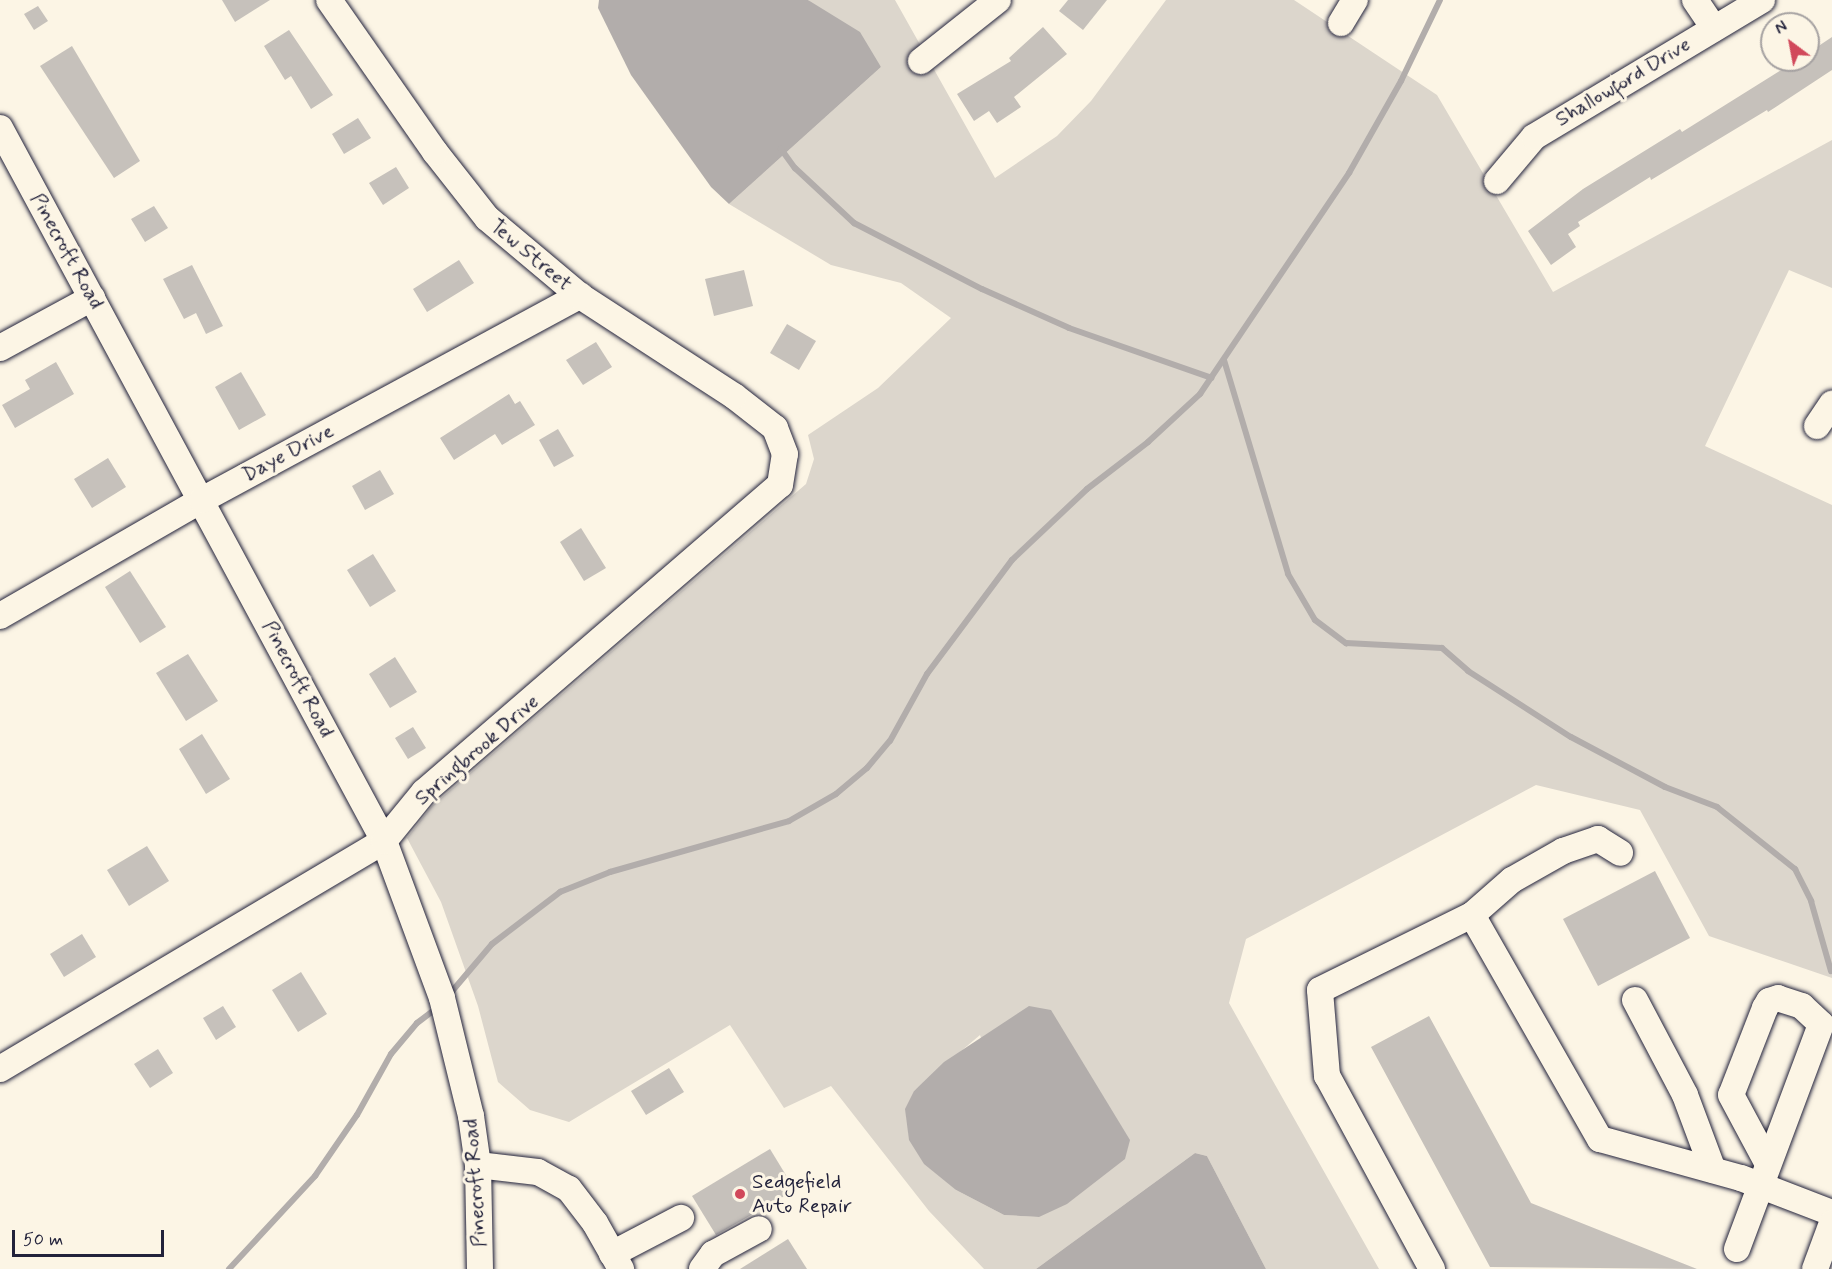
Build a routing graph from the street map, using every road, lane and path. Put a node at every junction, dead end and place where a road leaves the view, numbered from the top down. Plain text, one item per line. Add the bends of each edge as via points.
1 (328, 0) edge
2 (998, 0) edge
3 (1355, 0) edge
4 (1695, 0) edge
5 (1762, 0) edge
6 (1341, 23) dead end
7 (1714, 27) junction
8 (921, 61) dead end
9 (0, 128) edge
10 (1497, 181) dead end
11 (580, 296) junction
12 (92, 298) junction
13 (0, 348) edge
14 (1832, 404) edge
15 (1817, 426) dead end
16 (785, 454) joint
17 (202, 500) junction
18 (0, 616) edge
19 (384, 841) junction
20 (1620, 853) dead end
21 (1472, 915) junction
22 (1635, 1000) dead end
23 (0, 1069) edge
24 (478, 1165) junction
25 (1713, 1170) junction
26 (1764, 1175) junction
27 (1832, 1214) edge
28 (681, 1218) dead end
29 (1832, 1223) edge
30 (759, 1228) dead end
31 (1737, 1249) dead end
32 (616, 1261) edge
33 (480, 1269) edge
34 (702, 1269) edge
35 (1432, 1269) edge
36 (1815, 1269) edge

1 - 11 street, Tew Street via 435,152 487,218
2 - 8 street
3 - 6 street
4 - 7 street
5 - 7 street, Shallowford Drive
7 - 10 street, Shallowford Drive via 1534,137
9 - 12 street, Pinecroft Road
11 - 16 street, Tew Street via 775,428
11 - 17 street, Daye Drive
12 - 13 street
12 - 17 street, Pinecroft Road
14 - 15 street
16 - 19 street, Springbrook Drive via 780,484 424,792
17 - 18 street, Daye Drive
17 - 19 street, Pinecroft Road
19 - 23 street, Springbrook Drive
19 - 24 street, Pinecroft Road via 442,998 471,1116
20 - 21 street via 1598,839 1563,851 1512,880
21 - 25 street via 1600,1139
21 - 35 street via 1320,990 1327,1076
22 - 25 street via 1684,1095
24 - 32 street via 538,1172 569,1189
24 - 33 street, Pinecroft Road
25 - 26 street
26 - 26 street via 1821,1024 1802,1006 1778,998 1769,1001 1765,1008 1731,1095
26 - 27 street
26 - 31 street
28 - 32 street
29 - 36 street
30 - 34 street via 712,1254

